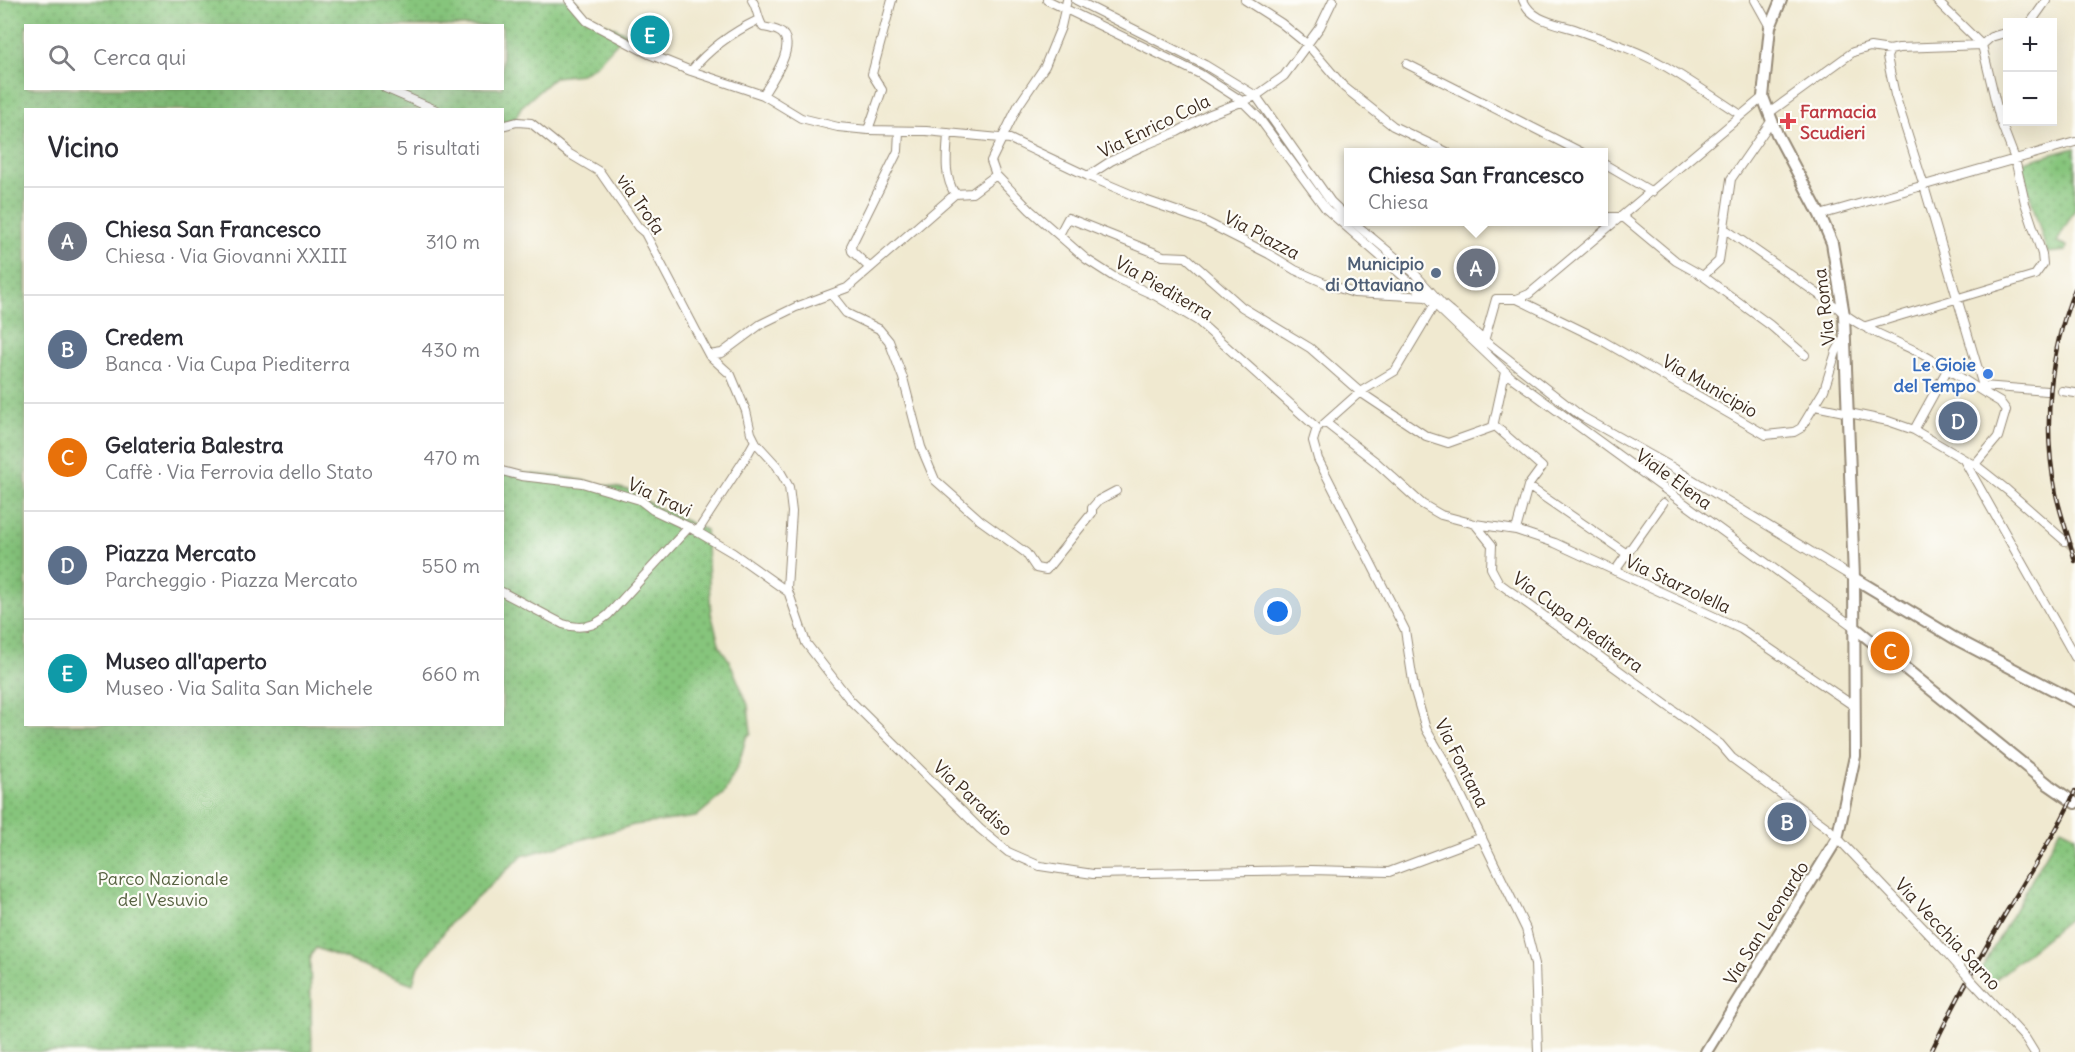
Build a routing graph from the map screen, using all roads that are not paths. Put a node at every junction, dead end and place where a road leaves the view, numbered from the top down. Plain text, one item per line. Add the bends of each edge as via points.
1 (569, 0) edge
2 (752, 0) edge
3 (892, 0) edge
4 (1047, 0) edge
5 (1067, 0) edge
6 (1076, 0) edge
7 (1245, 0) edge
8 (1333, 0) edge
9 (1523, 0) edge
10 (1755, 0) edge
11 (1781, 0) edge
12 (1936, 0) edge
13 (2046, 1) edge
14 (1066, 10) junction
15 (2034, 18) edge
16 (758, 20) junction
17 (1770, 27) junction
18 (2003, 33) edge
19 (1308, 45) junction
20 (1982, 45) junction
21 (1890, 50) junction
22 (1407, 64) dead end
23 (691, 71) junction
24 (390, 90) edge
25 (763, 95) junction
26 (1256, 96) junction
27 (1763, 97) junction
28 (1242, 101) junction
29 (431, 108) edge
30 (1741, 115) junction
31 (1770, 117) junction
32 (504, 125) edge
33 (868, 130) junction
34 (898, 130) junction
35 (948, 134) junction
36 (1001, 137) junction
37 (2075, 142) edge
38 (1437, 148) edge
39 (1571, 148) edge
40 (2014, 159) junction
41 (1608, 166) edge
42 (996, 175) junction
43 (1088, 176) junction
44 (1924, 186) junction
45 (1652, 192) junction
46 (955, 194) junction
47 (1344, 214) edge
48 (1820, 215) junction
49 (1623, 216) junction
50 (1608, 217) edge
51 (1344, 225) edge
52 (1346, 226) edge
53 (1358, 226) edge
54 (1725, 230) junction
55 (1059, 235) junction
56 (870, 268) junction
57 (1702, 276) junction
58 (831, 295) junction
59 (1427, 297) junction
60 (1517, 299) junction
61 (1957, 300) junction
62 (1435, 304) junction
63 (1844, 315) junction
64 (1866, 326) junction
65 (1845, 337) junction
66 (1483, 345) junction
67 (709, 355) junction
68 (1805, 355) dead end
69 (1947, 370) junction
70 (1505, 372) junction
71 (1980, 388) junction
72 (2047, 391) dead end
73 (2062, 391) dead end
74 (1359, 392) junction
75 (2075, 393) edge
76 (1815, 406) junction
77 (1850, 412) junction
78 (1326, 423) junction
79 (1494, 425) junction
80 (1317, 428) junction
81 (1914, 430) junction
82 (755, 441) junction
83 (1964, 460) junction
84 (1976, 464) junction
85 (504, 472) edge
86 (1528, 486) junction
87 (1116, 491) dead end
88 (1664, 503) dead end
89 (1474, 524) junction
90 (693, 530) junction
91 (1516, 530) junction
92 (2065, 542) tunnel mouth
93 (1627, 554) junction
94 (1615, 571) junction
95 (1854, 578) junction
96 (788, 592) junction
97 (504, 593) edge
98 (1854, 627) junction
99 (2075, 657) edge
100 (2075, 701) edge
101 (1854, 706) junction
102 (2075, 803) edge
103 (1482, 837) junction
104 (1837, 839) junction
105 (1538, 1052) edge
106 (1706, 1052) edge
107 (2034, 1052) edge

1 - 23 street, Via Enrico Cola via 587,21
2 - 16 street
3 - 33 street via 872,74 882,90
4 - 14 street
5 - 14 street
6 - 26 street via 1205,65
7 - 19 street
8 - 19 street, Via Enrico Cola
9 - 30 street via 1532,14 1551,23 1662,64
10 - 17 street
11 - 17 main road, Via Roma
12 - 20 street
13 - 15 street
14 - 28 street via 1200,74
14 - 36 street via 1045,66
16 - 23 street via 706,53
16 - 25 street via 763,27 779,31 786,47 784,59
17 - 27 main road, Via Roma
18 - 20 street
19 - 26 street, Via Enrico Cola via 1284,76
19 - 38 street via 1344,87 1393,126
20 - 21 street
20 - 40 street
21 - 31 street via 1870,47 1853,52
21 - 44 street via 1887,57 1895,95
22 - 39 street
23 - 25 street, Via Enrico Cola
24 - 29 street
25 - 33 street, Via Enrico Cola via 801,118
26 - 28 street, Via Enrico Cola
26 - 47 street via 1331,202
27 - 30 street
27 - 31 main road, Via Roma
28 - 43 street, Via Enrico Cola
28 - 51 street via 1326,209
30 - 45 street
31 - 48 main road, Via Roma
31 - 54 street via 1731,179
32 - 67 street, via Trofa via 531,123 568,153 600,172 645,233
33 - 34 street, Via Enrico Cola
34 - 35 street, Via Enrico Cola
34 - 56 street via 898,151 851,246
35 - 36 street, Via Enrico Cola
35 - 46 street via 945,169
36 - 42 street via 991,161
36 - 43 street, Via Enrico Cola
37 - 40 street
40 - 44 street
40 - 61 street via 2043,259 2041,269 2035,275
41 - 45 street
42 - 46 street via 972,193
42 - 55 street, Via Piediterra
43 - 59 street, Via Piazza via 1202,220 1327,284 1354,292
44 - 48 street
44 - 61 street
45 - 49 street
46 - 56 street
48 - 63 main road, Via Roma via 1832,243
49 - 50 street
49 - 57 street via 1677,261
49 - 60 street via 1529,294
52 - 59 street
53 - 66 street via 1413,272
54 - 57 street via 1719,261
54 - 63 street
55 - 74 street via 1068,218 1163,256 1186,257 1242,307 1310,348
55 - 80 street, Via Piediterra via 1114,277 1198,321
56 - 58 street via 848,288
57 - 68 street
58 - 67 street via 761,324 722,353
58 - 87 street via 846,313 879,329 889,340 935,480 980,520 1026,553 1036,568 1046,570 1099,500
59 - 62 street
60 - 66 street via 1496,299
60 - 76 street, Via Municipio via 1601,340 1761,434 1794,432
61 - 64 street
61 - 71 street
62 - 66 street
62 - 74 street via 1395,371
63 - 64 street
63 - 65 main road, Via Roma
64 - 69 street
65 - 76 street, Via Municipio
65 - 77 main road, Via Roma
66 - 70 street, Viale Elena
66 - 95 street, Viale Elena via 1581,416
67 - 82 street, Via Paradiso via 730,375 747,411
69 - 71 street
69 - 81 street
70 - 79 street
70 - 98 street, Viale Elena
71 - 72 street
71 - 84 street via 2006,410 1998,437
73 - 75 street
74 - 78 street
74 - 79 street via 1426,436 1448,443
76 - 77 street
77 - 81 street
77 - 95 main road, Via Roma
78 - 80 street
78 - 89 street via 1422,504 1442,515
79 - 86 street via 1542,467
80 - 103 street, Via Fontana via 1313,441 1318,459 1406,630 1414,688 1426,729
81 - 83 street
82 - 90 street
82 - 96 street, Via Paradiso via 789,487 792,512
83 - 84 street
83 - 99 street
84 - 92 street
85 - 90 street, Via Travi via 582,483 640,500
86 - 91 street
86 - 93 street
88 - 93 street
89 - 91 street, Via Starzolella
89 - 104 street, Via Cupa Piediterra via 1492,545 1491,568 1499,583 1720,744 1732,758 1829,829
90 - 96 street, Via Travi
90 - 97 street via 608,615 592,624 563,624
91 - 94 street, Via Starzolella
93 - 94 street
94 - 101 street, Via Starzolella via 1741,630
95 - 98 main road, Via Roma
95 - 100 main road via 1954,638
96 - 103 street, Via Paradiso via 806,643 850,700 980,829 1008,852 1040,866 1093,874 1389,872
98 - 101 main road, Via San Leonardo
98 - 102 main road
101 - 104 main road, Via San Leonardo via 1855,756
103 - 105 street, Via Fontana via 1526,928 1535,964
104 - 106 main road, Via San Leonardo
104 - 107 street, Via Vecchia Sarno, bridge via 1946,952

